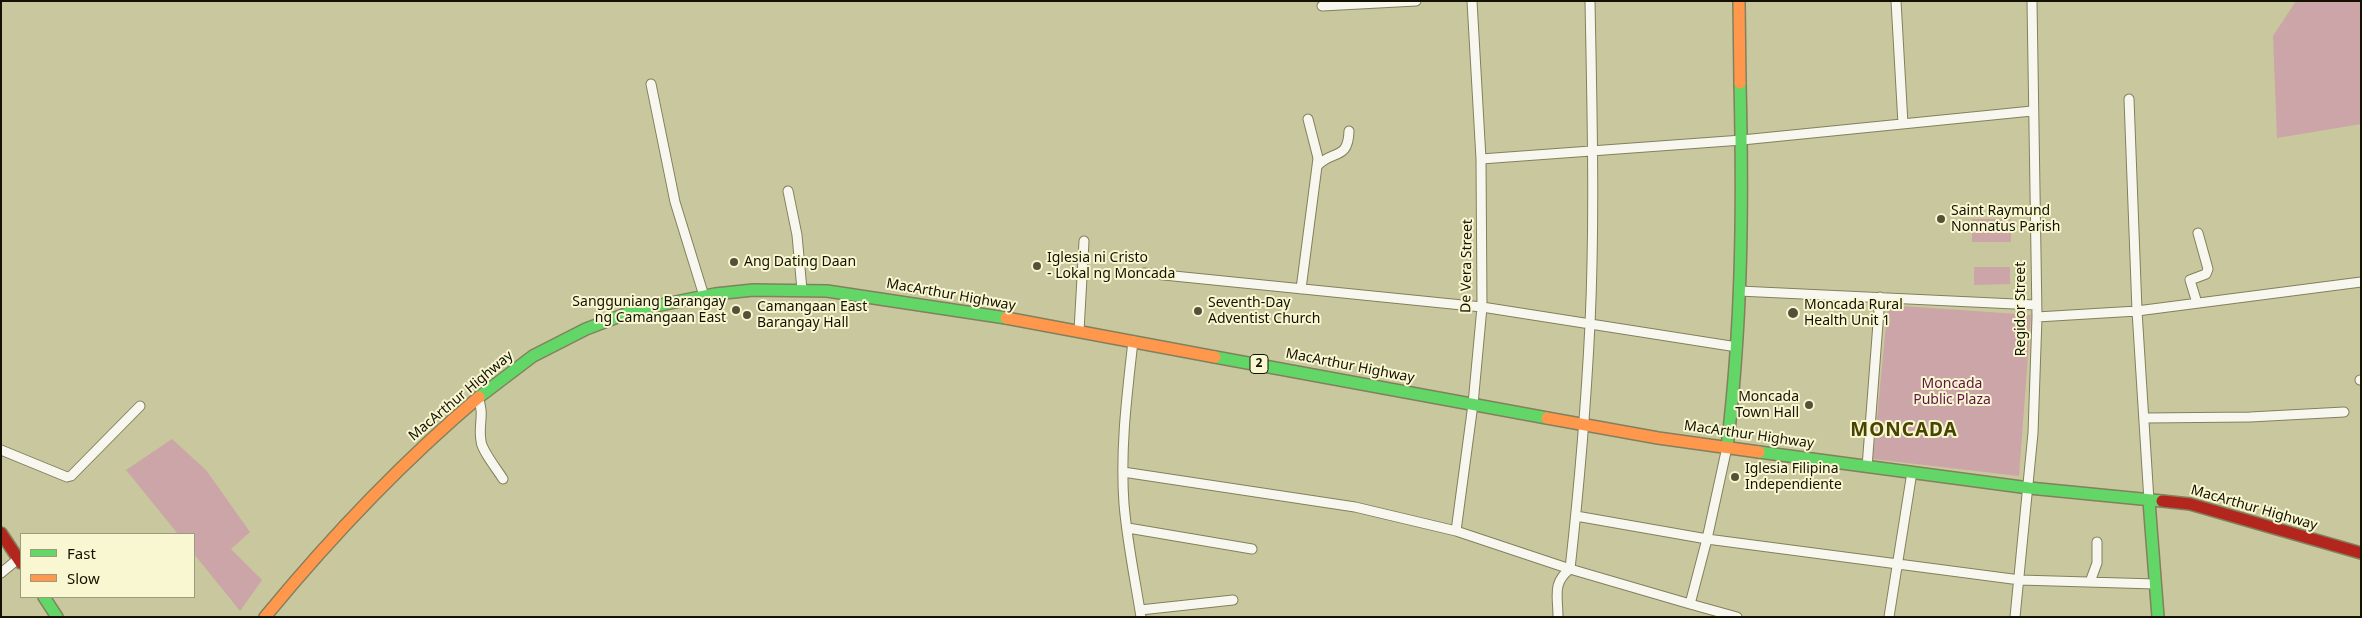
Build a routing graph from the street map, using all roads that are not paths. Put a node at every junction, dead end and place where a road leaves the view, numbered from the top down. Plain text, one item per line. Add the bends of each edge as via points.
1 (1416, 1) edge
2 (1472, 1) edge
3 (1590, 1) edge
4 (1739, 1) edge
5 (1896, 1) edge
6 (2032, 1) edge
7 (1322, 6) dead end
8 (651, 84) dead end
9 (2130, 99) dead end
10 (2032, 111) junction
11 (1308, 119) dead end
12 (1903, 124) junction
13 (1349, 131) dead end
14 (1742, 140) junction
15 (1593, 151) junction
16 (1481, 159) junction
17 (1318, 166) junction
18 (788, 191) dead end
19 (2198, 233) dead end
20 (1084, 241) dead end
21 (1144, 273) dead end
22 (2361, 282) edge
23 (1301, 289) junction
24 (802, 290) junction
25 (1739, 291) junction
26 (704, 296) junction
27 (1880, 297) junction
28 (2197, 303) junction
29 (2036, 305) junction
30 (1482, 307) junction
31 (2137, 311) junction
32 (2037, 317) junction
33 (1590, 322) junction
34 (1079, 332) junction
35 (1133, 341) junction
36 (1737, 346) junction
37 (478, 398) junction
38 (1473, 404) junction
39 (140, 406) dead end
40 (2344, 412) dead end
41 (2146, 418) junction
42 (1583, 424) junction
43 (1727, 448) junction
44 (1, 450) edge
45 (1867, 467) junction
46 (1123, 472) junction
47 (1912, 472) junction
48 (503, 479) dead end
49 (2029, 488) junction
50 (2149, 501) junction
51 (1576, 516) junction
52 (1128, 528) junction
53 (1456, 531) junction
54 (1, 533) edge
55 (1707, 539) junction
56 (2097, 542) dead end
57 (1252, 549) dead end
58 (2361, 553) edge
59 (20, 561) edge
60 (1897, 565) junction
61 (1570, 570) junction
62 (1, 573) edge
63 (2020, 580) junction
64 (2090, 582) junction
65 (2155, 584) junction
66 (45, 598) edge
67 (1233, 600) dead end
68 (1690, 604) junction
69 (1140, 613) edge
70 (57, 617) edge
71 (265, 617) edge
72 (1558, 617) edge
73 (1737, 617) edge
74 (1889, 617) edge
75 (2015, 617) edge
76 (2158, 617) edge

1 - 7 street
2 - 16 street, De Vera Street
3 - 15 street
4 - 14 main road
5 - 12 street
6 - 10 street, Regidor Street
8 - 26 street via 675,202
9 - 31 street
10 - 12 street
10 - 29 street, Regidor Street
11 - 17 street
12 - 14 street
13 - 17 street via 1342,153 1323,160
14 - 15 street
14 - 25 main road
15 - 16 street
15 - 33 street
16 - 30 street, De Vera Street
17 - 23 street
18 - 24 street via 797,235
19 - 28 street via 2208,269 2206,274 2190,280
20 - 34 street
21 - 23 street
22 - 28 street
23 - 30 street
24 - 26 main road, MacArthur Highway / 2 via 753,290
24 - 34 main road, MacArthur Highway / 2 via 883,298
25 - 27 street
25 - 36 main road
26 - 37 main road, MacArthur Highway / 2 via 636,310 568,337 533,356
27 - 29 street
27 - 45 street
28 - 31 street
29 - 32 street, Regidor Street
30 - 33 street
30 - 38 street, De Vera Street
31 - 32 street
31 - 41 street
32 - 49 street, Regidor Street
33 - 36 street
33 - 42 street
34 - 35 main road, MacArthur Highway / 2
35 - 38 main road, MacArthur Highway / 2
35 - 46 street via 1123,432
36 - 43 main road
37 - 48 street via 483,415 482,448
37 - 71 main road, MacArthur Highway / 2 via 404,464 309,564
38 - 42 main road, MacArthur Highway / 2
38 - 53 street, De Vera Street
39 - 44 street via 71,476
40 - 41 street
41 - 50 street
42 - 43 main road, MacArthur Highway / 2
42 - 51 street
43 - 45 main road, MacArthur Highway / 2
43 - 55 street
45 - 47 main road, MacArthur Highway / 2
46 - 52 street
46 - 53 street via 1355,506
47 - 49 main road, MacArthur Highway / 2
47 - 60 street
49 - 50 main road, MacArthur Highway / 2
49 - 63 street, Regidor Street
50 - 58 main road, MacArthur Highway / 2 via 2195,505
50 - 65 main road
51 - 55 street
51 - 61 street
52 - 57 street
52 - 69 street
53 - 61 street
54 - 59 main road
55 - 60 street
55 - 68 street
56 - 64 street via 2098,558
59 - 62 street
60 - 63 street
60 - 74 street
61 - 68 street
61 - 72 street via 1561,576 1557,586
63 - 64 street
63 - 75 street, Regidor Street
64 - 65 street
65 - 76 main road
66 - 70 main road
67 - 69 street
68 - 73 street

